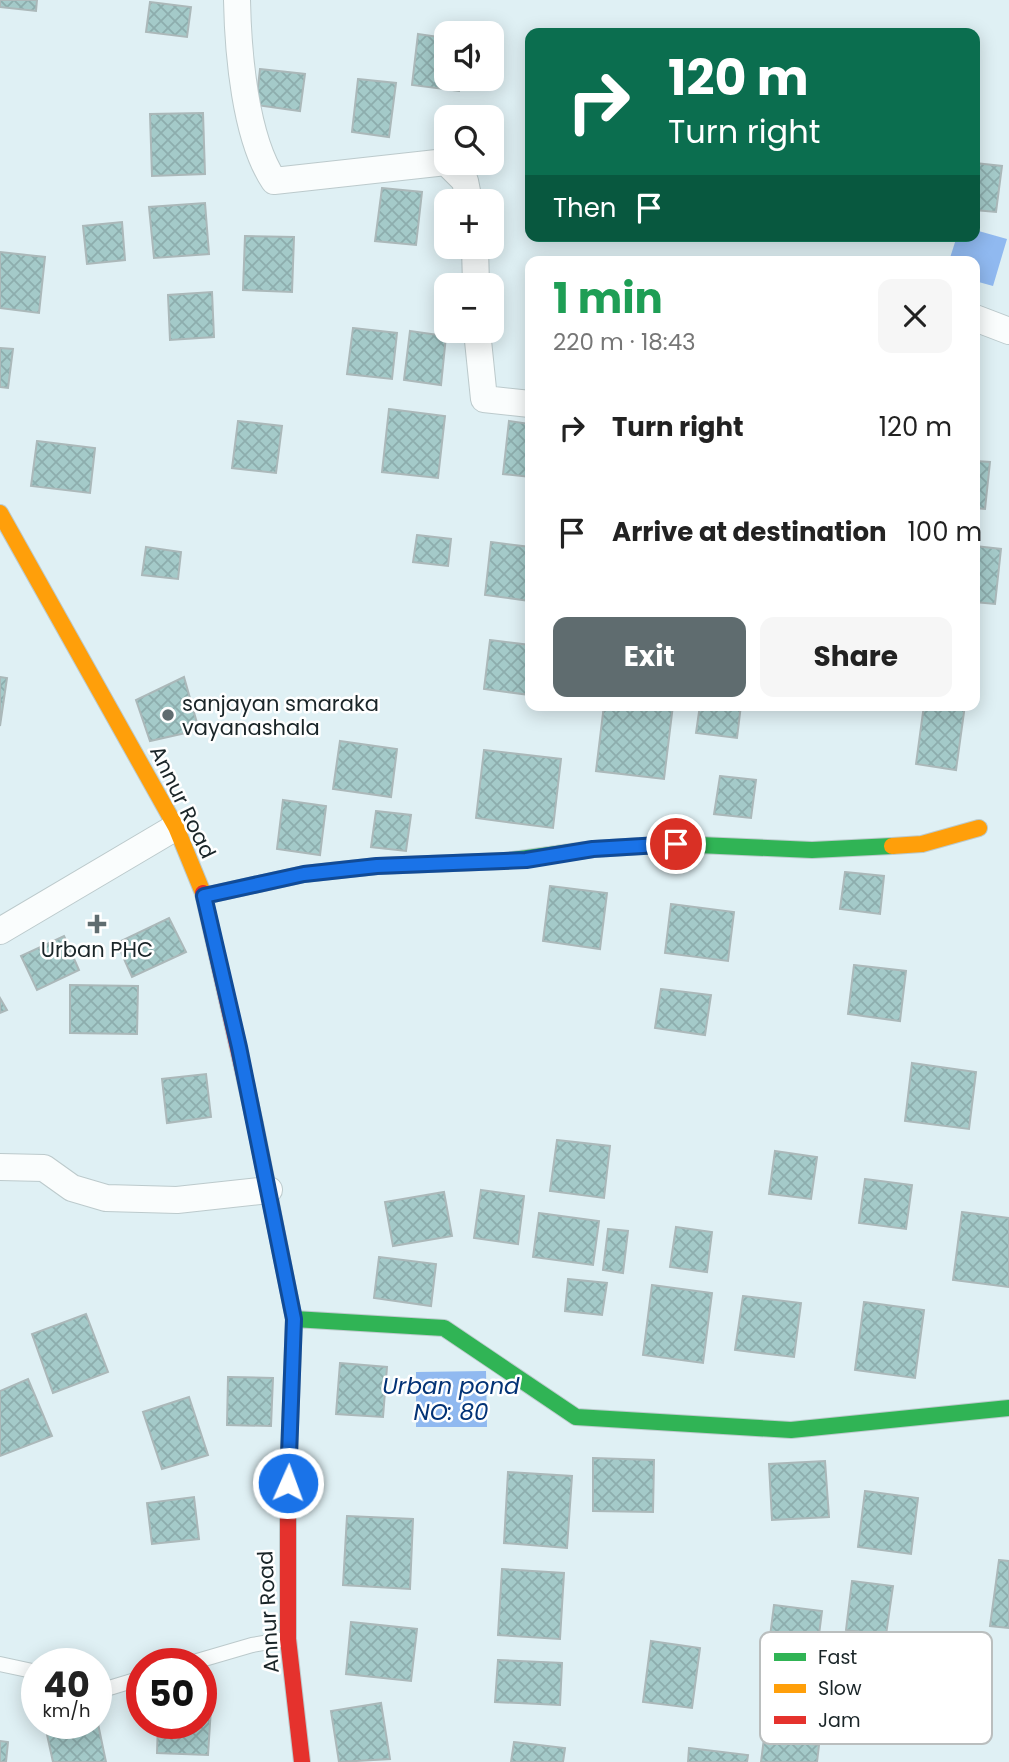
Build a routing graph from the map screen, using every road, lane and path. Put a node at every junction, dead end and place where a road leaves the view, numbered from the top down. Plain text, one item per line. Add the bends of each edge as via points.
1 (237, 0) edge
2 (434, 163) edge
3 (980, 320) edge
4 (1009, 331) edge
5 (478, 343) edge
6 (525, 403) edge
7 (0, 513) edge
8 (176, 827) junction
9 (979, 828) dead end
10 (204, 896) junction
11 (0, 932) edge
12 (0, 1167) edge
13 (269, 1190) junction
14 (294, 1319) junction
15 (1009, 1408) edge
16 (288, 1639) junction
17 (217, 1655) edge
18 (0, 1664) edge
19 (21, 1669) edge
20 (302, 1762) edge

1 - 2 street via 238,55 262,163 274,181
3 - 4 street
5 - 6 street via 484,399
7 - 8 street, Annur Road
8 - 10 street, Annur Road
8 - 11 street
9 - 10 street via 922,844 812,850 676,844 593,849 526,860 377,866 304,874
10 - 13 street, Annur Road
12 - 13 street via 44,1168 72,1188 106,1198 177,1200
13 - 14 street, Annur Road
14 - 15 street via 444,1328 576,1417 791,1430
14 - 16 street, Annur Road via 286,1538
16 - 17 lane
16 - 20 street, Annur Road
18 - 19 lane

